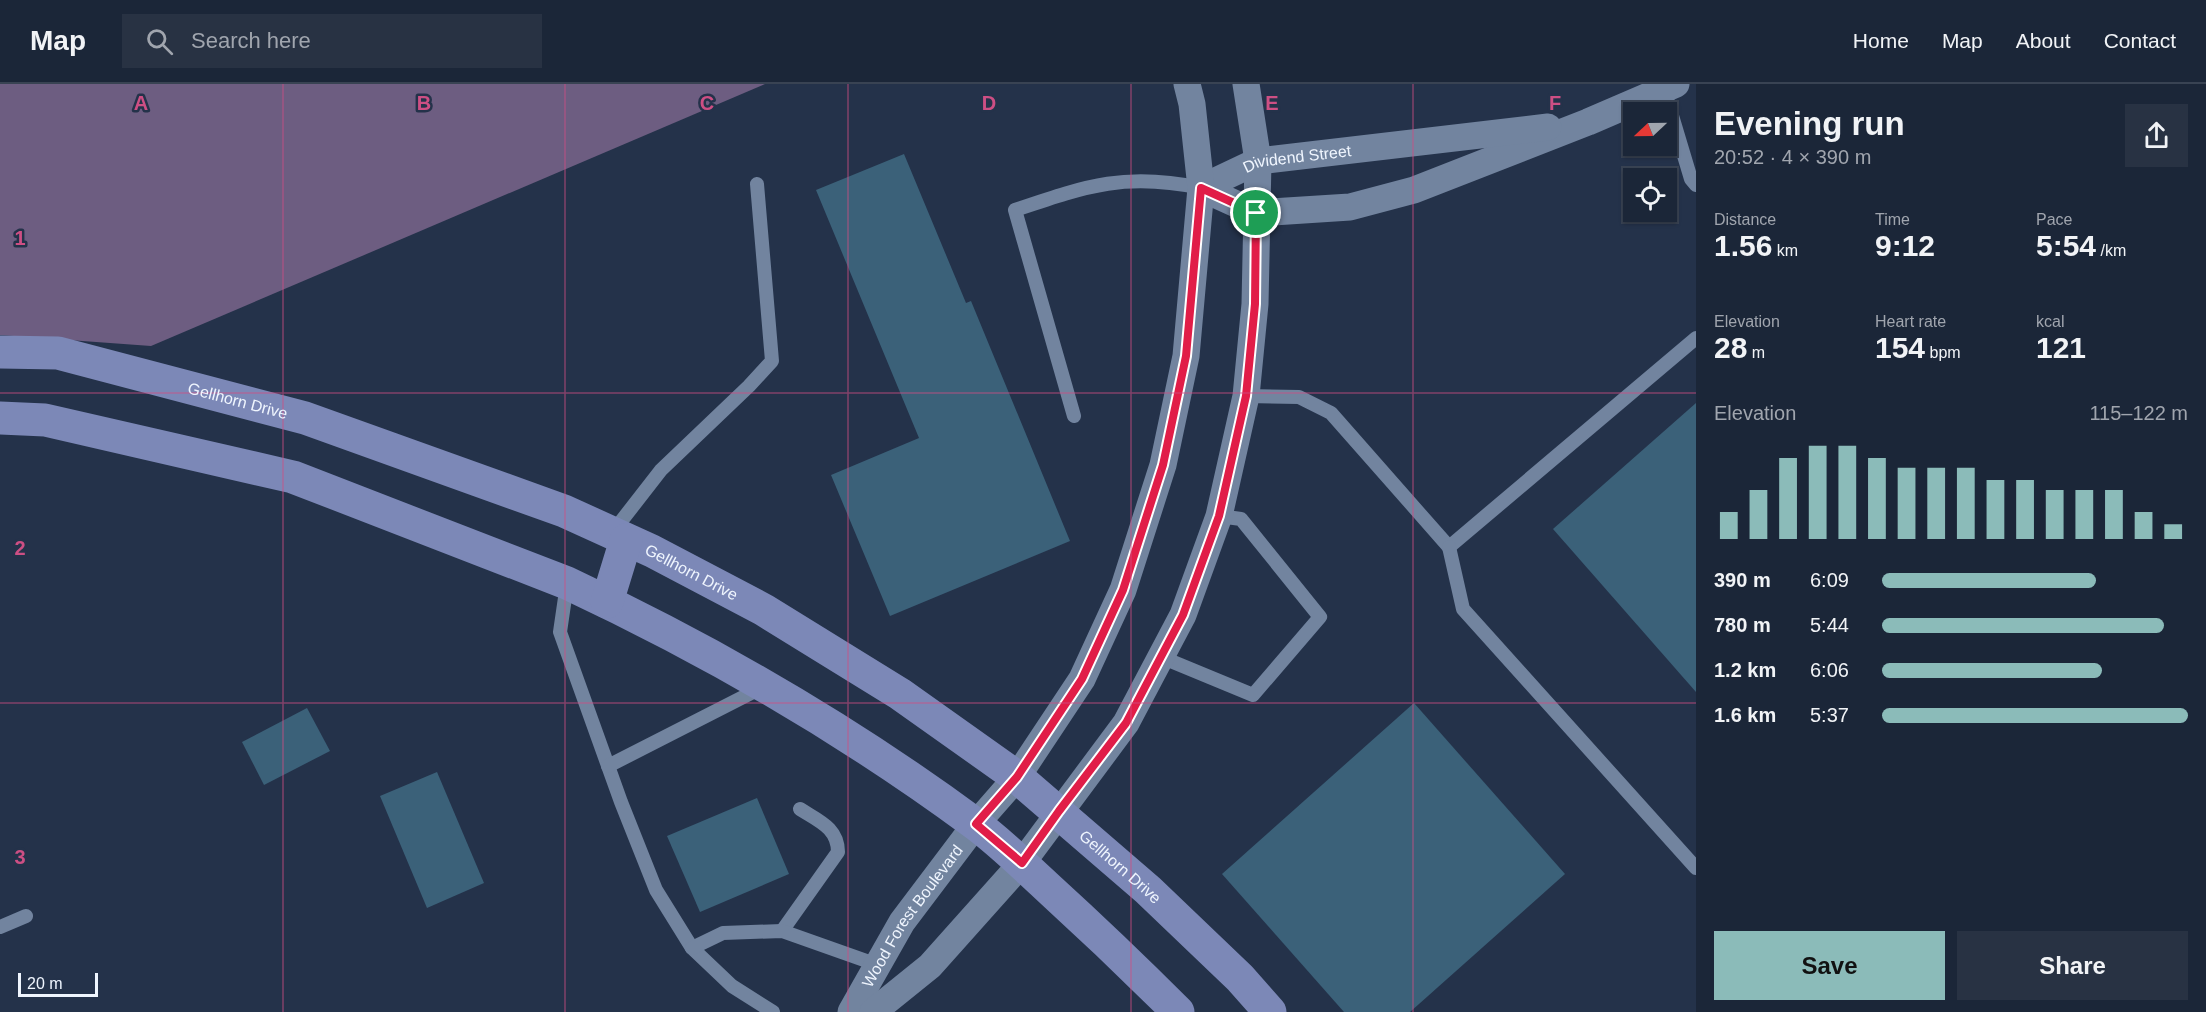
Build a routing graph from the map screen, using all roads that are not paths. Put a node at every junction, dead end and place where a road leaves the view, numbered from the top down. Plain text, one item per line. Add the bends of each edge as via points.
1 (1187, 84) edge
2 (1246, 84) edge
3 (1670, 87) edge
4 (1588, 122) junction
5 (1258, 161) junction
6 (757, 184) dead end
7 (1696, 185) edge
8 (1201, 188) junction
9 (1256, 213) junction
10 (1696, 338) edge
11 (0, 352) edge
12 (1246, 396) junction
13 (1074, 416) dead end
14 (0, 418) edge
15 (1219, 516) junction
16 (619, 536) junction
17 (1449, 547) junction
18 (567, 583) junction
19 (607, 602) junction
20 (1161, 657) junction
21 (764, 686) junction
22 (608, 766) junction
23 (1017, 777) junction
24 (801, 809) dead end
25 (1059, 811) junction
26 (976, 824) junction
27 (1022, 863) junction
28 (1696, 868) edge
29 (26, 916) dead end
30 (0, 927) edge
31 (782, 931) junction
32 (692, 948) junction
33 (878, 965) junction
34 (773, 1012) edge
35 (851, 1012) edge
36 (873, 1012) edge
37 (1178, 1012) edge
38 (1270, 1012) edge

1 - 8 street, Wood Forest Boulevard
2 - 5 street, Wood Forest Boulevard
3 - 4 street, Dividend Street
3 - 7 lane via 1691,179
4 - 5 street, Dividend Street
4 - 9 street, Dividend Street via 1414,190 1350,207
5 - 8 street, Dividend Street
5 - 9 street, Wood Forest Boulevard
6 - 16 lane via 772,361 661,470
8 - 9 street, Dividend Street
8 - 13 lane via 1160,180 1106,182 1015,210
8 - 23 street, Wood Forest Boulevard via 1186,356 1163,465 1123,590 1082,679
9 - 12 street, Wood Forest Boulevard via 1255,304
10 - 17 lane
11 - 16 main road, Gellhorn Drive via 58,353 305,418 564,511
12 - 15 street, Wood Forest Boulevard
12 - 17 lane via 1299,397 1331,413
14 - 18 main road via 45,420 293,477
15 - 20 street, Wood Forest Boulevard via 1183,615
15 - 20 lane via 1241,519 1320,617 1253,695
16 - 19 main road
16 - 23 main road, Gellhorn Drive via 774,616 900,694
17 - 28 lane via 1463,609
18 - 19 main road
18 - 22 lane via 560,632
19 - 21 main road
20 - 25 street, Wood Forest Boulevard via 1126,723
21 - 22 lane
21 - 26 main road via 856,742
22 - 32 lane via 656,890
23 - 25 main road, Gellhorn Drive
23 - 26 street, Wood Forest Boulevard
24 - 31 lane via 833,831 838,852
25 - 27 street, Wood Forest Boulevard
25 - 38 main road, Gellhorn Drive via 1157,898
26 - 27 main road
26 - 33 street, Wood Forest Boulevard via 902,922
27 - 36 street, Wood Forest Boulevard via 930,966
27 - 37 main road
29 - 30 lane
31 - 32 lane via 723,933
31 - 33 lane
32 - 34 lane via 732,986
33 - 35 street, Wood Forest Boulevard

